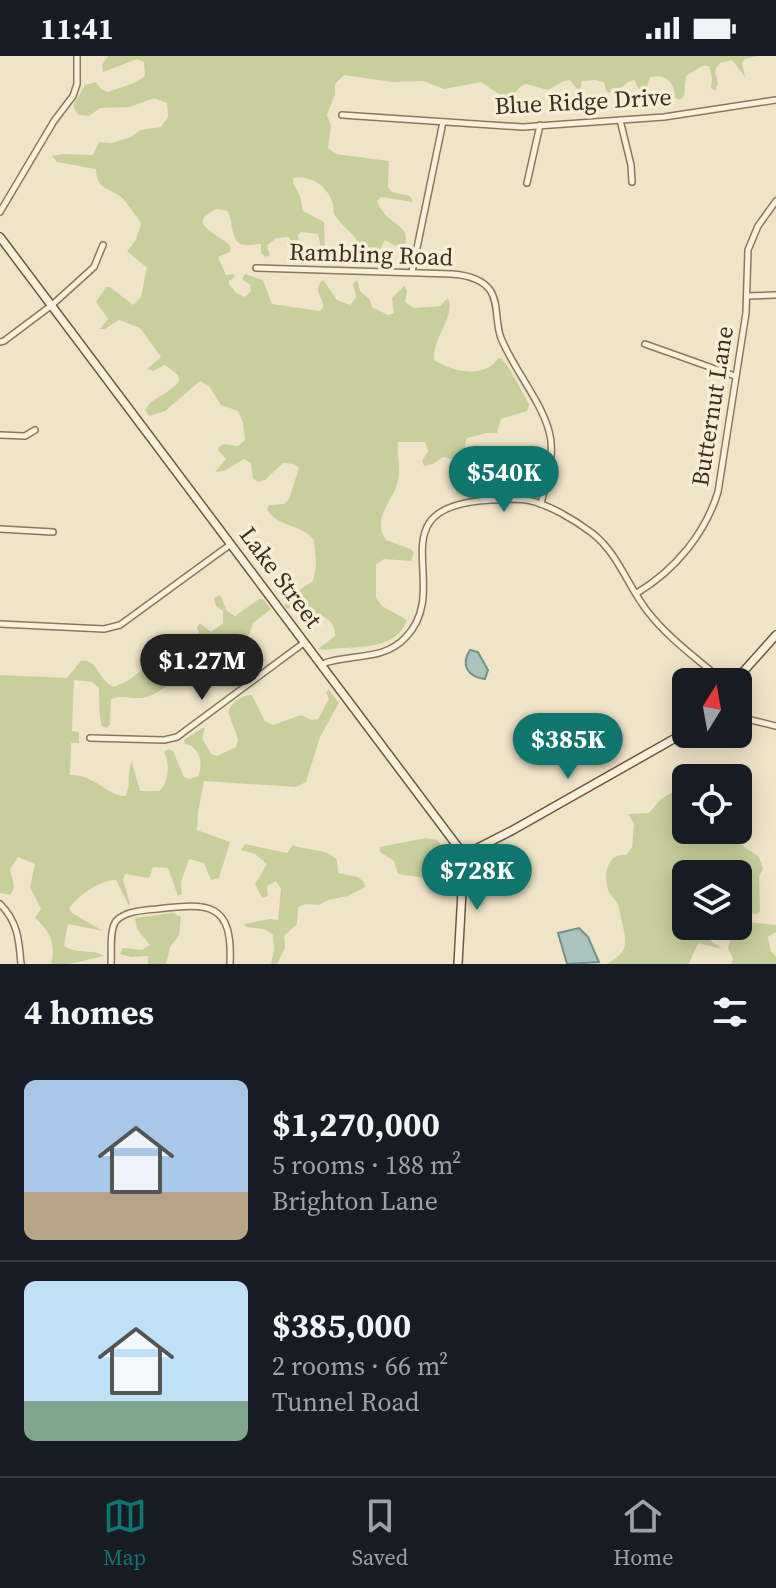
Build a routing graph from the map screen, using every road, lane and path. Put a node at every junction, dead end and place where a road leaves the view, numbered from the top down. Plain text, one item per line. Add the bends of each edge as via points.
1 (77, 56) edge
2 (776, 100) edge
3 (342, 115) dead end
4 (620, 120) junction
5 (443, 122) junction
6 (540, 125) junction
7 (632, 182) dead end
8 (527, 183) dead end
9 (776, 201) edge
10 (0, 212) edge
11 (0, 237) edge
12 (103, 245) dead end
13 (256, 268) dead end
14 (412, 272) junction
15 (776, 295) edge
16 (747, 296) junction
17 (52, 305) junction
18 (0, 342) edge
19 (645, 344) dead end
20 (735, 376) junction
21 (35, 430) dead end
22 (0, 435) edge
23 (541, 504) junction
24 (0, 529) edge
25 (53, 532) dead end
26 (231, 544) junction
27 (637, 593) junction
28 (0, 624) edge
29 (776, 635) edge
30 (305, 642) junction
31 (322, 664) junction
32 (708, 668) edge
33 (747, 668) edge
34 (752, 720) edge
35 (776, 726) edge
36 (90, 738) dead end
37 (672, 740) edge
38 (464, 855) junction
39 (0, 904) edge
40 (21, 964) edge
41 (111, 964) edge
42 (230, 964) edge
43 (458, 964) edge

1 - 10 street via 73,96
2 - 4 street, Blue Ridge Drive
3 - 5 street, Blue Ridge Drive
4 - 6 street, Blue Ridge Drive
4 - 7 street
5 - 6 street, Blue Ridge Drive
5 - 14 street
6 - 8 street
9 - 16 street, Butternut Lane via 751,239
11 - 17 street, Lake Street
12 - 17 street via 94,267
13 - 14 street, Rambling Road
14 - 23 street, Rambling Road via 468,275 491,292 499,333 550,432 551,459
15 - 16 street
16 - 20 street, Butternut Lane
17 - 18 street
17 - 26 street, Lake Street
19 - 20 street
20 - 27 street, Butternut Lane via 712,513 696,541
21 - 22 street via 25,436
23 - 27 street via 601,540
23 - 31 street via 526,499 463,502 435,515 422,542 421,609 409,635 381,654
24 - 25 street
26 - 28 street via 120,625 104,629
26 - 30 street, Lake Street
27 - 32 street via 661,626
29 - 33 street
30 - 31 street, Lake Street
30 - 36 street via 177,737
31 - 38 street, Lake Street
34 - 35 street
37 - 38 street
38 - 43 street
39 - 40 street via 18,932
41 - 42 street via 118,919 183,906 204,906 222,918 231,936

